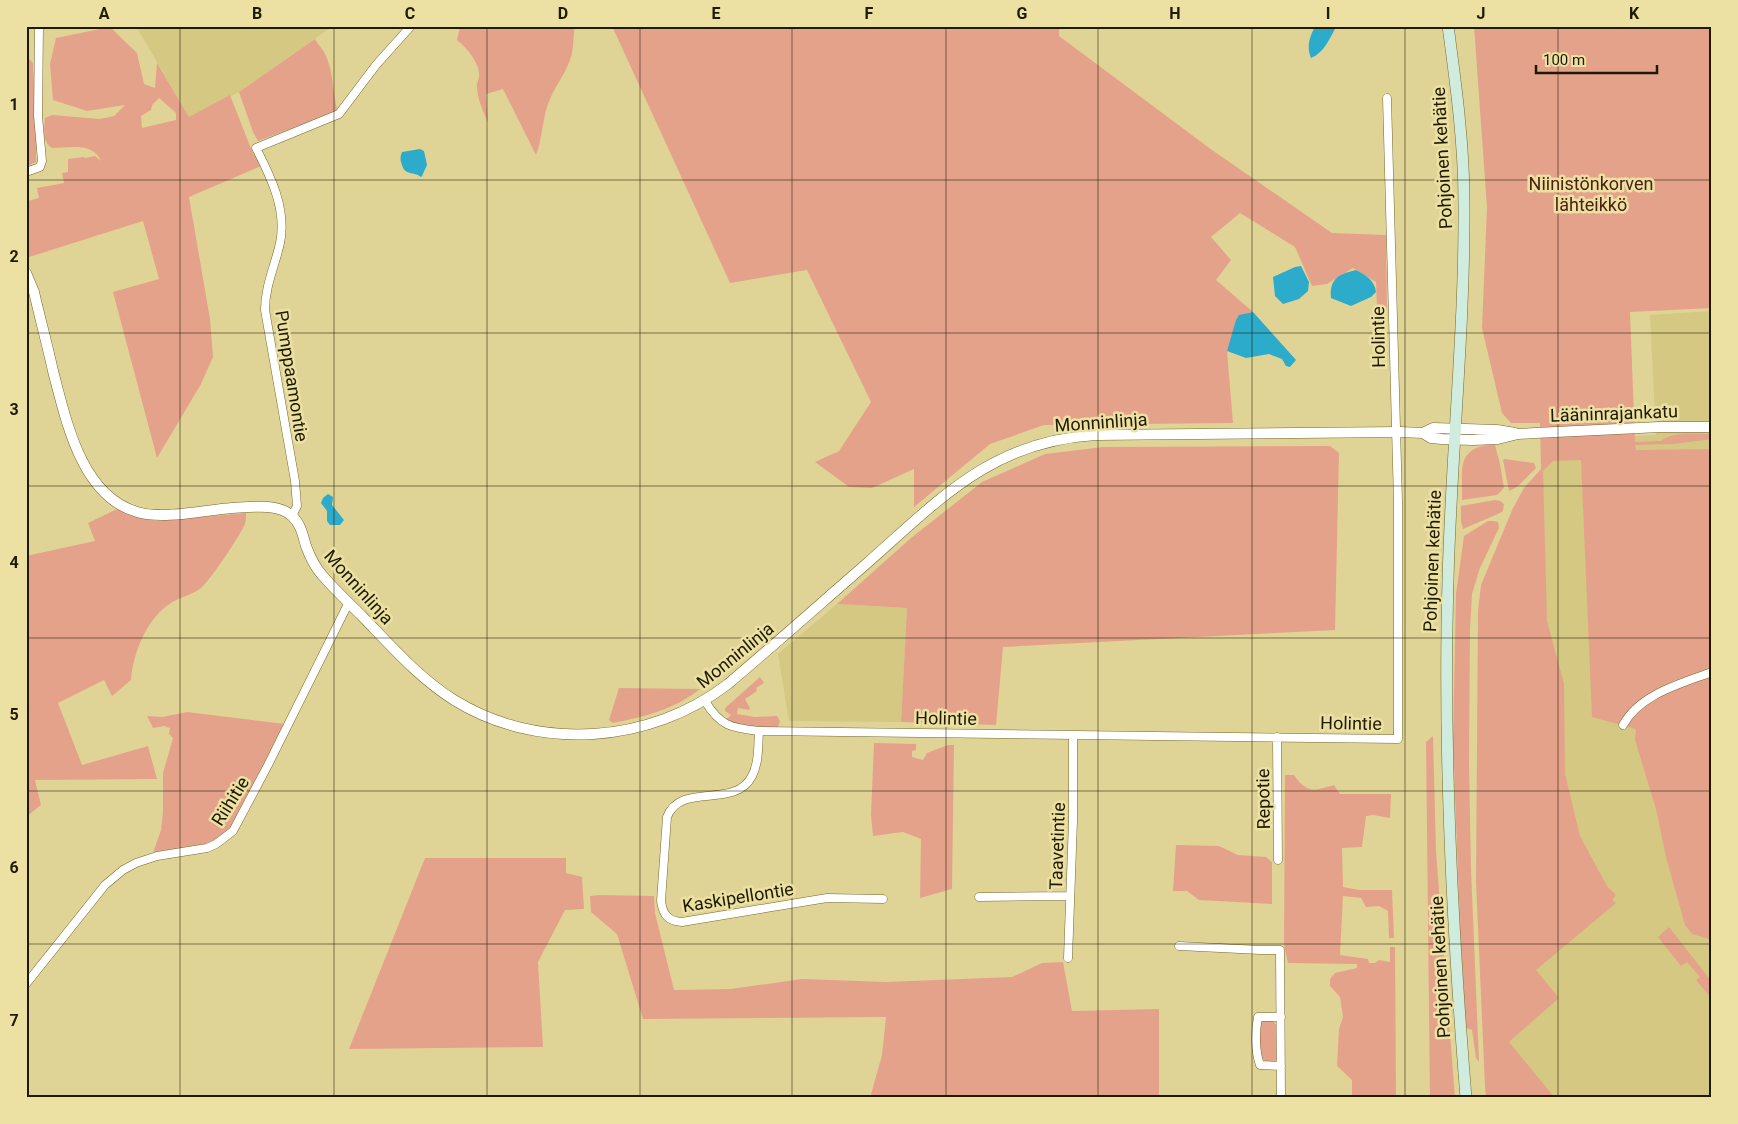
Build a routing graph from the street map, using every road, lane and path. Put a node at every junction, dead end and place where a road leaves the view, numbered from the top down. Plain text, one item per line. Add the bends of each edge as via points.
1 (39, 26) edge
2 (411, 26) edge
3 (1448, 26) edge
4 (1387, 98) dead end
5 (26, 172) edge
6 (26, 273) edge
7 (1712, 427) edge
8 (1395, 432) junction
9 (1454, 434) junction
10 (292, 516) junction
11 (349, 602) junction
12 (1712, 672) edge
13 (704, 701) junction
14 (1623, 725) dead end
15 (759, 731) junction
16 (1073, 735) junction
17 (1277, 738) junction
18 (1278, 860) dead end
19 (1070, 896) junction
20 (979, 897) dead end
21 (884, 899) dead end
22 (1179, 946) dead end
23 (1068, 958) dead end
24 (26, 984) edge
25 (1281, 1017) junction
26 (1281, 1066) junction
27 (1281, 1098) edge
28 (1466, 1098) edge

1 - 5 street via 38,116 42,161 40,167
2 - 10 street, Pumppaamontie via 339,114 256,148 269,172 282,218 280,244 266,288 265,310 294,481 297,506
3 - 9 main road, Pohjoinen kehätie via 1458,106 1464,201 1462,306
4 - 8 street, Holintie
6 - 10 street via 34,292 69,430 84,466 103,490 125,507 149,514 253,507 279,509
7 - 9 street, Lääninrajankatu via 1518,434 1497,430
8 - 9 street, Monninlinja via 1423,433 1432,428
8 - 13 street, Monninlinja via 1096,435 1056,440 1018,451 985,466 956,486 728,684
8 - 17 street, Holintie via 1398,739
9 - 28 main road, Pohjoinen kehätie via 1448,579 1448,758 1456,966
10 - 11 street, Monninlinja via 299,524 314,564
11 - 13 street, Monninlinja via 431,684 466,707 516,728 549,734 604,734 649,725
11 - 24 street, Riihitie via 233,831 207,848 157,856 123,870 105,885
12 - 14 street via 1653,696 1637,706
13 - 15 street, Holintie via 724,724
15 - 16 street, Holintie
15 - 21 street, Kaskipellontie via 756,766 747,784 732,793 686,799 670,810 662,912 668,918 682,922 827,898
16 - 17 street, Holintie
16 - 19 street, Taavetintie via 1074,821
17 - 18 street, Repotie
19 - 20 street
19 - 23 street, Taavetintie
22 - 25 street via 1280,950
25 - 26 street
25 - 26 street via 1258,1017 1256,1026 1260,1065
26 - 27 street

